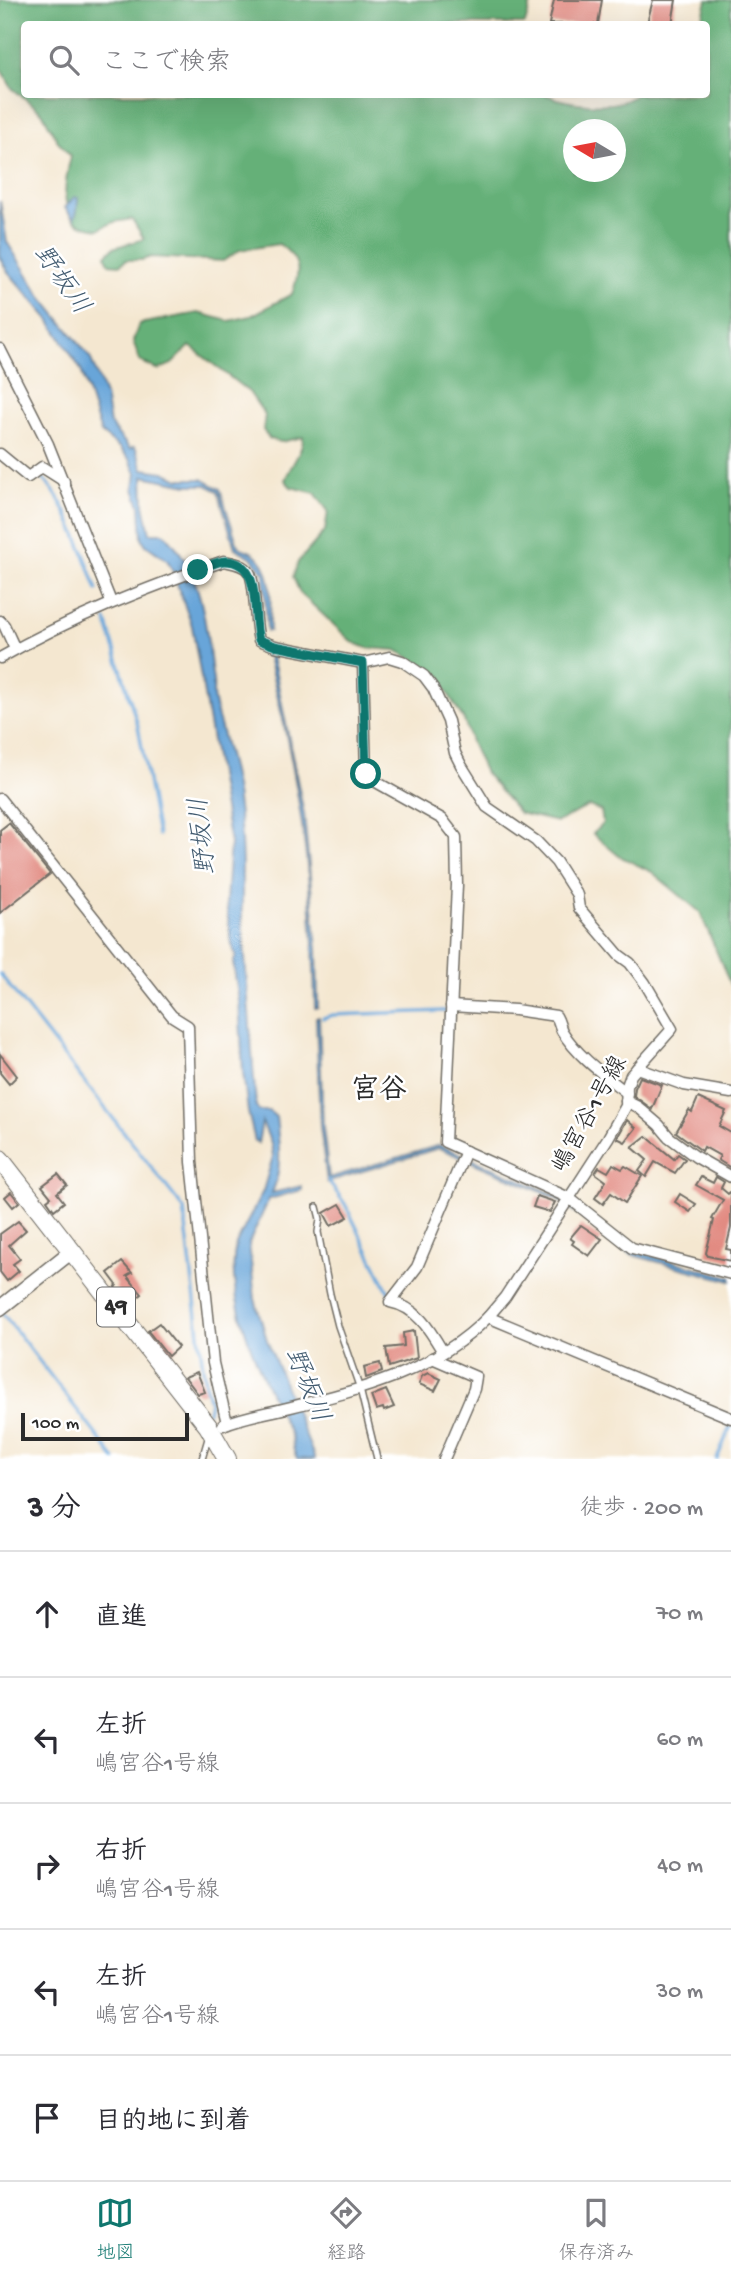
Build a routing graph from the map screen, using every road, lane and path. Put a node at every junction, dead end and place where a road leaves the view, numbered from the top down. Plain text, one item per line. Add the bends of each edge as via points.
1 (0, 349) edge
2 (0, 454) edge
3 (64, 481) junction
4 (111, 602) junction
5 (0, 621) edge
6 (15, 649) junction
7 (0, 658) edge
8 (363, 663) junction
9 (0, 799) edge
10 (451, 1006) junction
11 (637, 1068) junction
12 (731, 1093) edge
13 (626, 1097) junction
14 (466, 1151) junction
15 (0, 1159) edge
16 (731, 1177) edge
17 (569, 1198) junction
18 (317, 1207) dead end
19 (72, 1251) junction
20 (731, 1274) edge
21 (0, 1308) edge
22 (488, 1317) junction
23 (443, 1352) junction
24 (432, 1358) junction
25 (360, 1390) junction
26 (731, 1418) edge
27 (225, 1425) junction
28 (202, 1459) edge
29 (227, 1459) edge
30 (377, 1459) edge
31 (444, 1459) edge

1 - 3 street
2 - 3 street via 28,477 42,467
3 - 4 street
4 - 6 street
4 - 8 street, 嶋宮谷1号線 via 224,561 238,564 249,571 253,584 259,640
5 - 6 street
6 - 7 street
8 - 10 street via 366,774 442,819 456,837
8 - 11 street, 嶋宮谷1号線 via 389,657 424,676 447,721 455,753 487,807 536,841 556,862 577,895 579,908 645,983 673,1029
9 - 27 street via 172,1016 188,1026 192,1162 213,1363
10 - 13 street via 556,1016 576,1048
10 - 14 street via 445,1142
11 - 12 street via 666,1080
11 - 13 street, 嶋宮谷1号線
13 - 16 street via 669,1137
13 - 17 street, 嶋宮谷1号線 via 626,1106 608,1138
14 - 17 street
14 - 23 street via 417,1267 390,1301 423,1321
15 - 19 main road, 49
17 - 20 street via 632,1248
17 - 22 street, 嶋宮谷1号線
18 - 25 lane via 330,1294
19 - 21 street
19 - 27 main road, 49
22 - 23 street, 嶋宮谷1号線
22 - 26 street
23 - 24 street, 嶋宮谷1号線
24 - 25 street, 嶋宮谷1号線
24 - 31 street via 476,1377
25 - 27 street, 嶋宮谷1号線
25 - 30 lane
27 - 28 lane via 204,1445
27 - 29 main road, 49

